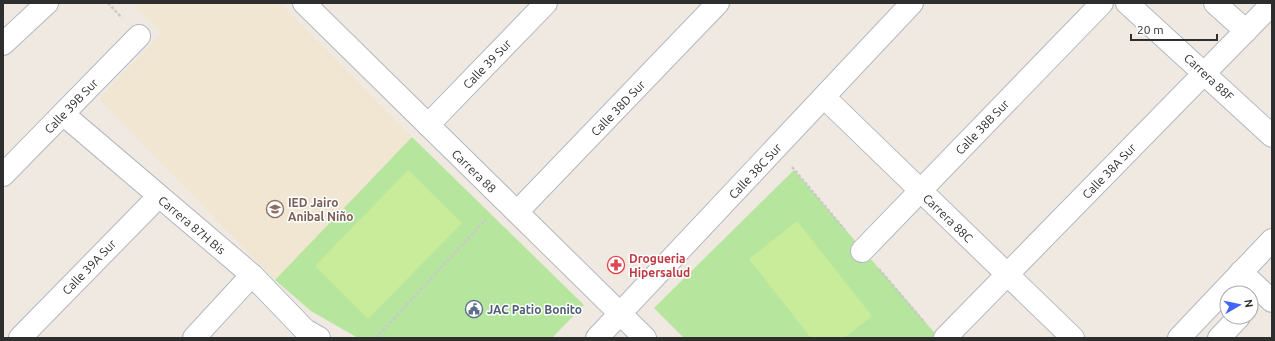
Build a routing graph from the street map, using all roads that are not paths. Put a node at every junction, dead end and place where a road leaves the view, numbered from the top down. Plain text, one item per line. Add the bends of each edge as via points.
1 (47, 3) edge
2 (304, 3) edge
3 (718, 3) edge
4 (912, 3) edge
5 (1102, 3) edge
6 (1128, 3) edge
7 (1215, 3) edge
8 (1272, 4) edge
9 (538, 6) edge
10 (1246, 31) junction
11 (139, 36) dead end
12 (3, 44) edge
13 (1204, 73) junction
14 (824, 97) junction
15 (63, 114) junction
16 (428, 125) junction
17 (1272, 136) edge
18 (3, 175) edge
19 (920, 191) junction
20 (159, 196) junction
21 (510, 206) junction
22 (1272, 240) edge
23 (862, 251) dead end
24 (1242, 272) junction
25 (1007, 274) junction
26 (252, 275) junction
27 (1265, 296) edge
28 (620, 314) junction
29 (1231, 325) edge
30 (20, 338) edge
31 (194, 338) edge
32 (318, 338) edge
33 (597, 338) edge
34 (645, 338) edge
35 (945, 338) edge
36 (1073, 338) edge
37 (1179, 338) edge
38 (1219, 338) edge

1 - 12 street
2 - 16 street, Carrera 88
3 - 21 street, Calle 38D Sur
4 - 14 street, Calle 38C Sur
5 - 19 street, Calle 38B Sur
6 - 13 street, Carrera 88F
7 - 10 street
8 - 10 street, Calle 38A Sur
9 - 16 street, Calle 39 Sur
10 - 13 street, Calle 38A Sur
11 - 15 street, Calle 39B Sur
13 - 17 street, Carrera 88F
13 - 25 street, Calle 38A Sur
14 - 19 street, Carrera 88C
14 - 28 street, Calle 38C Sur
15 - 18 street, Calle 39B Sur
15 - 20 street, Carrera 87H Bis
16 - 21 street, Carrera 88
19 - 23 street, Calle 38B Sur
19 - 25 street, Carrera 88C
20 - 26 street, Carrera 87H Bis
20 - 30 street, Calle 39A Sur
21 - 28 street, Carrera 88
22 - 24 street
24 - 27 street
24 - 37 street
25 - 35 street, Calle 38A Sur
25 - 36 street, Carrera 88C
26 - 31 street
26 - 32 street, Carrera 87H Bis via 305,330
28 - 33 street, Calle 38C Sur
28 - 34 street, Carrera 88
29 - 38 street

